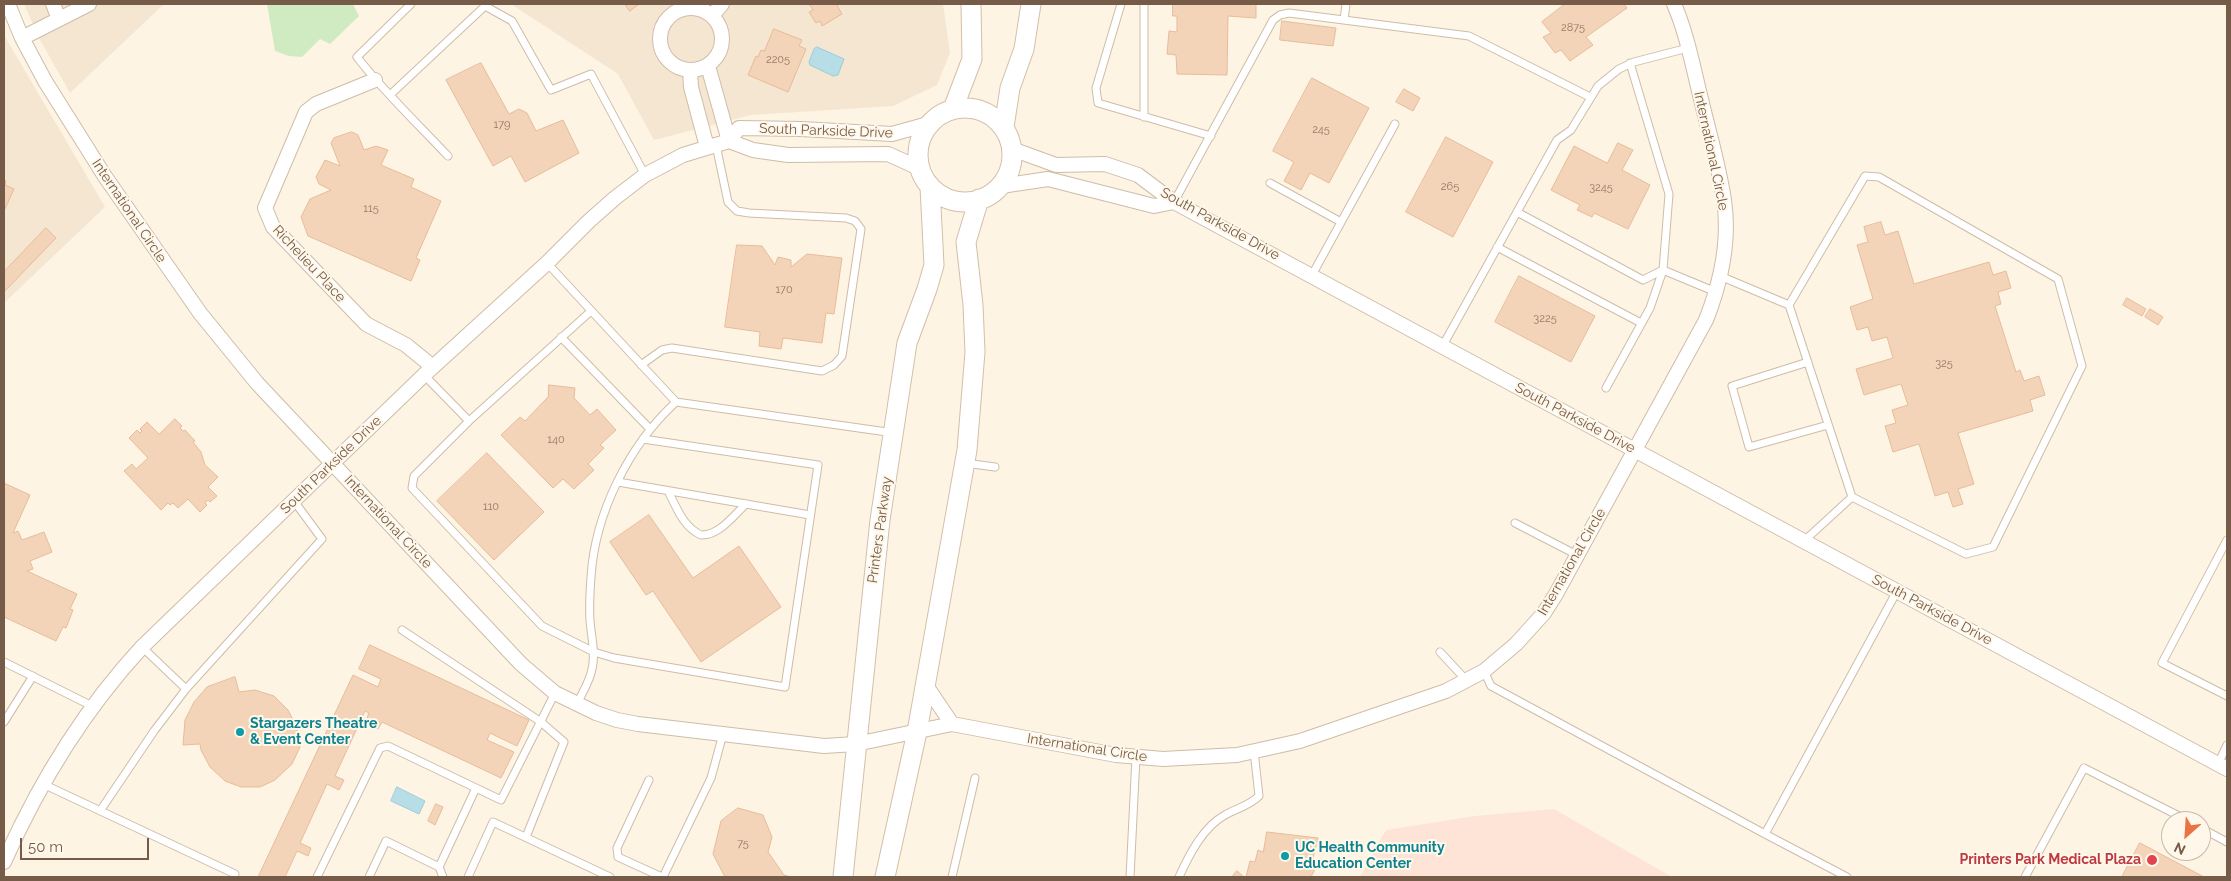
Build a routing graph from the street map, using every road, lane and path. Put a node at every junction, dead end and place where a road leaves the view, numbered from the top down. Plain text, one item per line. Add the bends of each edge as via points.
1 (8, 4) edge
2 (53, 4) edge
3 (89, 4) edge
4 (411, 4) edge
5 (722, 4) edge
6 (972, 4) edge
7 (1031, 4) edge
8 (1121, 4) edge
9 (1144, 4) edge
10 (1346, 4) edge
11 (1674, 4) edge
12 (483, 5) edge
13 (669, 9) edge
14 (712, 16) junction
15 (59, 19) junction
16 (1344, 20) junction
17 (22, 38) junction
18 (1688, 48) junction
19 (1630, 63) junction
20 (708, 66) junction
21 (690, 70) junction
22 (375, 80) junction
23 (391, 94) junction
24 (1590, 97) junction
25 (953, 110) junction
26 (1144, 117) junction
27 (928, 124) junction
28 (1395, 124) dead end
29 (1004, 127) junction
30 (1211, 136) junction
31 (717, 144) junction
32 (1012, 149) junction
33 (448, 156) dead end
34 (919, 168) junction
35 (645, 176) junction
36 (1270, 183) dead end
37 (1002, 186) junction
38 (930, 187) junction
39 (979, 199) junction
40 (1174, 202) junction
41 (1517, 212) junction
42 (1341, 222) junction
43 (1497, 247) junction
44 (547, 263) junction
45 (1663, 270) junction
46 (1312, 275) junction
47 (1720, 276) junction
48 (1716, 292) junction
49 (1789, 305) junction
50 (591, 311) junction
51 (1641, 324) junction
52 (561, 337) junction
53 (1442, 347) junction
54 (1808, 362) junction
55 (641, 365) junction
56 (428, 371) junction
57 (1606, 388) dead end
58 (676, 402) junction
59 (469, 422) junction
60 (1828, 425) junction
61 (650, 429) junction
62 (894, 433) junction
63 (643, 439) junction
64 (1635, 450) junction
65 (965, 463) junction
66 (333, 464) junction
67 (995, 467) dead end
68 (618, 482) junction
69 (668, 491) junction
70 (1852, 496) junction
71 (294, 501) junction
72 (746, 504) junction
73 (810, 515) junction
74 (1515, 523) dead end
75 (2227, 540) edge
76 (1804, 541) junction
77 (1577, 555) junction
78 (1897, 591) junction
79 (402, 630) dead end
80 (142, 647) junction
81 (594, 652) junction
82 (1440, 652) dead end
83 (4, 662) edge
84 (1484, 671) junction
85 (33, 676) junction
86 (1467, 681) junction
87 (925, 684) junction
88 (186, 689) junction
89 (554, 692) junction
90 (2227, 696) edge
91 (577, 704) junction
92 (92, 706) junction
93 (4, 722) edge
94 (540, 722) junction
95 (952, 724) junction
96 (917, 732) junction
97 (723, 734) junction
98 (856, 744) junction
99 (2227, 746) edge
100 (1254, 751) junction
101 (1136, 757) junction
102 (2222, 766) edge
103 (975, 778) dead end
104 (649, 780) dead end
105 (42, 784) junction
106 (476, 788) junction
107 (100, 811) junction
108 (2168, 811) edge
109 (2211, 833) edge
110 (1765, 834) junction
111 (526, 837) junction
112 (2227, 842) edge
113 (4, 862) edge
114 (439, 867) junction
115 (235, 874) dead end
116 (317, 877) edge
117 (369, 877) edge
118 (443, 877) edge
119 (468, 877) edge
120 (610, 877) edge
121 (662, 877) edge
122 (843, 877) edge
123 (885, 877) edge
124 (952, 877) edge
125 (1130, 877) edge
126 (1179, 877) edge
127 (1847, 877) edge
128 (2025, 877) edge

1 - 17 street, International Circle
2 - 15 street
3 - 15 street
4 - 22 lane via 357,57
5 - 14 street
6 - 25 main road via 972,58
7 - 29 main road via 1024,48 1010,88
8 - 26 lane via 1096,88 1098,103
9 - 26 lane
10 - 16 lane
11 - 18 street, International Circle
12 - 23 lane
12 - 35 lane via 512,21 551,90 591,74
13 - 14 street via 699,9
13 - 21 street via 660,43 670,63
14 - 20 street via 722,36 721,49
15 - 17 street
16 - 24 lane via 1469,36
16 - 30 lane via 1289,13 1273,20
17 - 66 street, International Circle via 45,81 104,174 187,295 257,383
18 - 19 lane
18 - 47 street, International Circle via 1724,202 1724,251
19 - 24 lane via 1598,86
19 - 45 lane via 1669,194
20 - 21 street
20 - 31 street
21 - 31 street via 691,87
22 - 23 lane
22 - 56 street, Richelieu Place via 316,104 306,112 265,208 273,227 366,324 406,345
23 - 33 lane
24 - 41 lane via 1571,130 1557,140
25 - 27 main road, South Parkside Drive via 947,110
25 - 29 main road, South Parkside Drive via 969,108 991,114
26 - 30 lane
27 - 31 street, South Parkside Drive via 892,134 739,128
27 - 34 main road via 919,146
28 - 42 lane
29 - 32 main road
30 - 40 lane
31 - 34 street, South Parkside Drive via 788,155 888,154
31 - 35 street, South Parkside Drive via 661,165
31 - 55 lane via 728,202 737,211 846,218 855,221 861,230 842,356 834,366 822,371 672,348 662,350
32 - 37 main road
32 - 40 street, South Parkside Drive via 1056,165 1105,164 1138,175
34 - 38 main road
35 - 44 street, South Parkside Drive via 602,209
36 - 42 lane
37 - 39 main road via 986,198
37 - 40 street via 1048,179 1154,206
38 - 39 main road via 948,198
38 - 62 main road, Printers Parkway via 934,265 907,343
39 - 65 main road via 966,242 974,352
40 - 46 street, South Parkside Drive
41 - 43 lane
41 - 45 lane via 1642,280
42 - 46 lane
43 - 51 lane
43 - 53 lane
44 - 50 lane
44 - 56 street, South Parkside Drive
45 - 48 lane
45 - 51 lane
46 - 53 street, South Parkside Drive
47 - 48 street, International Circle
47 - 49 lane
48 - 64 street, International Circle via 1706,320
49 - 54 lane
49 - 70 lane via 1865,176 1880,177 2058,279 2082,366 1992,547 1966,554
50 - 52 lane
50 - 55 lane
51 - 57 lane
52 - 59 lane
52 - 61 lane
53 - 64 street, South Parkside Drive
54 - 60 lane
54 - 60 lane via 1732,386 1749,447
55 - 58 lane
56 - 59 lane
56 - 66 street, South Parkside Drive
58 - 61 lane
58 - 62 lane
59 - 81 lane via 414,476 412,488 542,626
60 - 70 lane
61 - 63 lane
62 - 98 main road, Printers Parkway via 874,572
63 - 68 lane
63 - 73 lane via 818,465
64 - 76 street, South Parkside Drive
64 - 77 street, International Circle
65 - 67 lane
65 - 87 main road
66 - 71 street, South Parkside Drive
66 - 89 street, International Circle via 521,664
68 - 69 lane
68 - 81 lane via 593,559 590,617
69 - 72 lane
69 - 72 lane via 690,528 701,535 721,528
70 - 76 lane
71 - 80 street, South Parkside Drive
71 - 88 lane via 322,539
72 - 73 lane
73 - 81 lane via 785,687
74 - 77 lane
75 - 90 lane via 2162,663
76 - 78 street, South Parkside Drive
77 - 84 street, International Circle via 1544,613 1516,644
78 - 102 street, South Parkside Drive
78 - 110 lane
79 - 94 lane
80 - 88 lane
80 - 92 street, South Parkside Drive
81 - 91 lane via 592,670
82 - 86 lane
83 - 85 lane
84 - 86 street, International Circle
84 - 110 lane via 1491,686
85 - 92 lane
85 - 93 lane
86 - 100 street, International Circle via 1300,740
87 - 95 street
87 - 96 main road
88 - 107 lane
89 - 91 street, International Circle
89 - 94 lane
91 - 97 street, International Circle via 624,721
92 - 105 street, South Parkside Drive
94 - 106 lane via 501,800
94 - 111 lane via 564,742
95 - 96 street, International Circle
95 - 101 street, International Circle
96 - 98 street, International Circle
96 - 123 main road
97 - 98 street, International Circle via 824,746
97 - 121 lane via 711,778
98 - 122 main road, Printers Parkway
99 - 102 lane
100 - 101 street, International Circle via 1200,758
100 - 126 lane via 1259,796 1251,804 1224,815 1209,827
101 - 125 lane
103 - 124 lane
104 - 121 lane via 617,848 618,857
105 - 107 lane
105 - 113 street, South Parkside Drive
106 - 114 lane
106 - 116 lane via 388,746 380,748
107 - 115 lane
108 - 128 lane via 2084,768
109 - 112 lane
110 - 127 lane
111 - 119 lane via 493,822
111 - 120 lane
114 - 117 lane via 386,841
114 - 118 lane

